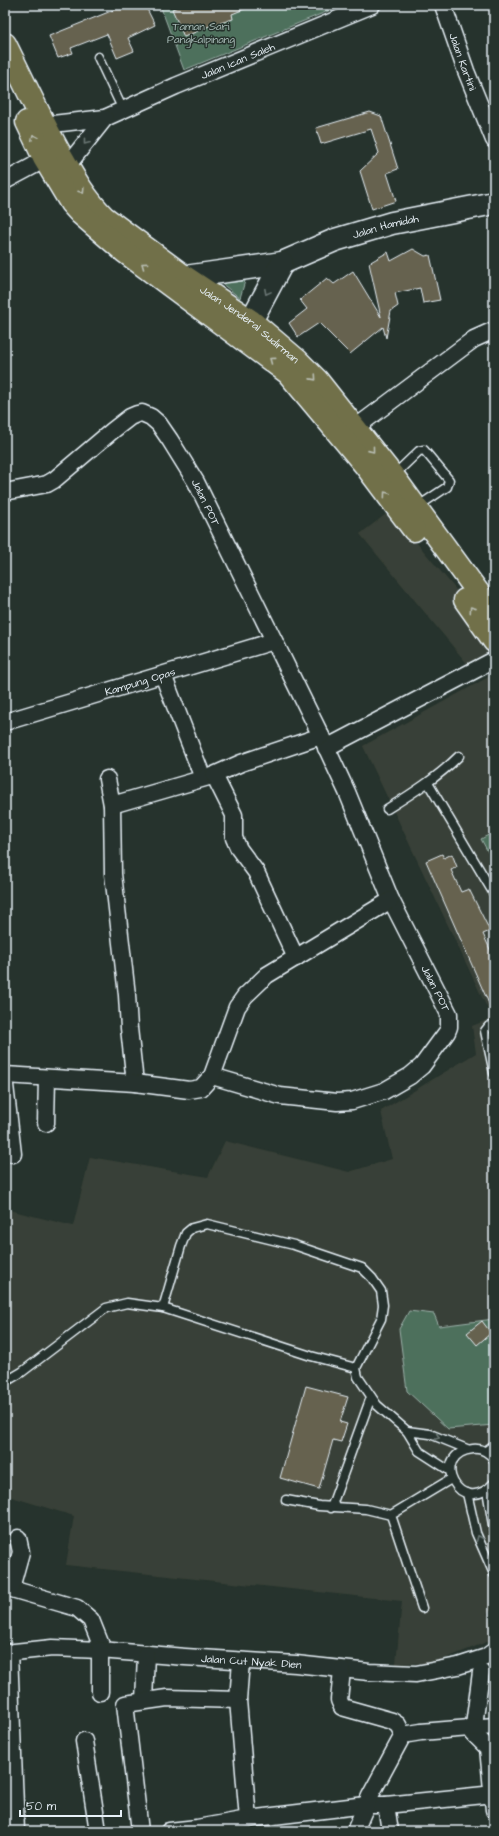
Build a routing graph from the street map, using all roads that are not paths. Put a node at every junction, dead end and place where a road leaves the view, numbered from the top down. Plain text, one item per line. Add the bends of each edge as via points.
1 (372, 5) edge
2 (443, 5) edge
3 (5, 44) edge
4 (98, 57) dead end
5 (5, 77) edge
6 (123, 110) junction
7 (105, 118) junction
8 (44, 125) junction
9 (494, 140) edge
10 (44, 158) junction
11 (67, 166) junction
12 (5, 181) edge
13 (494, 203) edge
14 (282, 263) junction
15 (180, 282) junction
16 (251, 322) junction
17 (494, 330) edge
18 (346, 425) junction
19 (393, 476) junction
20 (5, 492) edge
21 (409, 512) junction
22 (494, 614) edge
23 (274, 641) junction
24 (494, 641) edge
25 (494, 660) edge
26 (163, 675) junction
27 (5, 722) edge
28 (323, 742) junction
29 (459, 756) dead end
30 (208, 777) junction
31 (107, 779) dead end
32 (428, 783) junction
33 (112, 804) junction
34 (387, 809) dead end
35 (494, 894) edge
36 (391, 900) junction
37 (296, 958) junction
38 (494, 1024) edge
39 (494, 1074) edge
40 (5, 1076) edge
41 (212, 1076) junction
42 (47, 1078) junction
43 (135, 1083) junction
44 (5, 1085) edge
45 (46, 1123) dead end
46 (13, 1154) dead end
47 (163, 1308) junction
48 (356, 1368) junction
49 (6, 1381) edge
50 (371, 1397) junction
51 (406, 1431) junction
52 (494, 1445) edge
53 (467, 1450) junction
54 (486, 1451) junction
55 (494, 1460) edge
56 (451, 1475) junction
57 (494, 1483) edge
58 (487, 1490) junction
59 (467, 1494) junction
60 (286, 1500) dead end
61 (332, 1508) junction
62 (391, 1515) junction
63 (494, 1531) edge
64 (18, 1538) dead end
65 (494, 1574) edge
66 (8, 1588) edge
67 (422, 1608) dead end
68 (102, 1650) junction
69 (494, 1652) edge
70 (7, 1653) edge
71 (146, 1654) junction
72 (241, 1661) junction
73 (342, 1670) junction
74 (481, 1672) dead end
75 (100, 1692) dead end
76 (238, 1700) junction
77 (144, 1701) junction
78 (494, 1726) edge
79 (473, 1728) junction
80 (403, 1734) junction
81 (84, 1741) dead end
82 (493, 1795) edge
83 (368, 1801) junction
84 (386, 1805) junction
85 (247, 1813) junction
86 (140, 1826) edge
87 (97, 1827) edge
88 (16, 1829) edge
89 (169, 1831) edge
90 (355, 1831) edge
91 (390, 1831) edge

1 - 6 street, Jalan Ican Saleh
2 - 9 street, Jalan Kartini via 468,77
3 - 8 highway, Jalan Jenderal Sudirman
4 - 6 lane
10 -> 5 highway, Jalan Jenderal Sudirman
6 - 7 street, Jalan Ican Saleh
7 - 8 street, Jalan Ican Saleh
7 -> 11 street, Jalan Ican Saleh
8 - 11 highway, Jalan Jenderal Sudirman
10 - 12 street
15 -> 10 highway, Jalan Jenderal Sudirman via 125,252 81,214 71,203
11 -> 15 highway, Jalan Jenderal Sudirman via 86,198 104,217
13 - 14 main road, Jalan Hamidah via 392,223 335,240
14 - 15 main road, Jalan Hamidah
14 -> 16 main road
15 - 16 highway, Jalan Jenderal Sudirman
18 -> 15 highway, Jalan Jenderal Sudirman
16 -> 18 highway, Jalan Jenderal Sudirman via 317,380
17 - 18 street via 474,340
18 -> 19 highway, Jalan Jenderal Sudirman
21 -> 18 highway, Jalan Jenderal Sudirman
19 - 21 highway, Jalan Jenderal Sudirman
19 - 21 lane via 424,450 449,480 447,486
20 - 23 street, Jalan POT via 47,484 130,417 146,414 159,424 196,482
21 - 22 highway, Jalan Jenderal Sudirman
24 -> 21 highway, Jalan Jenderal Sudirman via 454,584
23 - 26 street, Kampung Opas
23 - 28 street, Jalan POT
25 - 28 street
26 - 27 street, Kampung Opas
26 - 30 street
28 - 30 street via 241,763
28 - 36 street, Jalan POT
29 - 32 lane
30 - 33 street
30 - 37 street via 234,815 234,838 256,872
31 - 33 street
32 - 34 lane
32 - 35 lane
33 - 43 street via 113,874
36 - 37 street
36 - 41 street, Jalan POT via 449,1014 447,1032 422,1066 384,1091 352,1101 337,1102 280,1096
37 - 41 street via 267,975 237,1007
38 - 39 lane via 485,1031
40 - 42 street
41 - 43 street via 201,1088 189,1090
42 - 43 street
42 - 45 street
44 - 46 street
47 - 48 lane
47 - 48 lane via 181,1246 186,1233 192,1228 207,1224 294,1245 362,1268 381,1291 381,1319
47 - 49 lane via 127,1303 106,1308 22,1372
48 - 50 lane via 358,1377
50 - 51 lane via 376,1405
50 - 61 lane
51 -> 53 lane via 430,1434
51 - 56 lane via 419,1451
52 - 54 lane
53 - 54 lane via 476,1448
53 - 56 lane via 460,1452 455,1458
54 - 55 lane
56 - 59 lane via 460,1491
56 - 62 lane
57 - 58 lane
58 - 59 lane via 478,1494
58 - 63 lane
65 -> 59 lane via 476,1533
60 - 61 lane
61 - 62 lane via 366,1509
62 - 67 lane
64 - 66 street via 21,1552
66 - 68 street via 77,1608 91,1620
68 - 70 street, Jalan Cut Nyak Dien via 52,1648
68 - 71 street, Jalan Cut Nyak Dien
68 - 75 street
69 - 73 street, Jalan Cut Nyak Dien via 458,1666 422,1673 394,1674
70 - 88 street
71 - 72 street, Jalan Cut Nyak Dien
71 - 77 street
72 - 73 street, Jalan Cut Nyak Dien
72 - 76 street
73 - 80 street via 339,1700 342,1707 392,1720
74 - 79 street
76 - 77 street via 167,1698
76 - 85 street
77 - 86 street via 125,1704
78 - 79 street
79 - 80 street
79 - 82 street via 474,1734 488,1748
80 - 83 street
81 - 87 street
82 - 84 street
83 - 84 street
83 - 85 street
83 - 90 street
84 - 91 street
85 - 89 street via 197,1828

